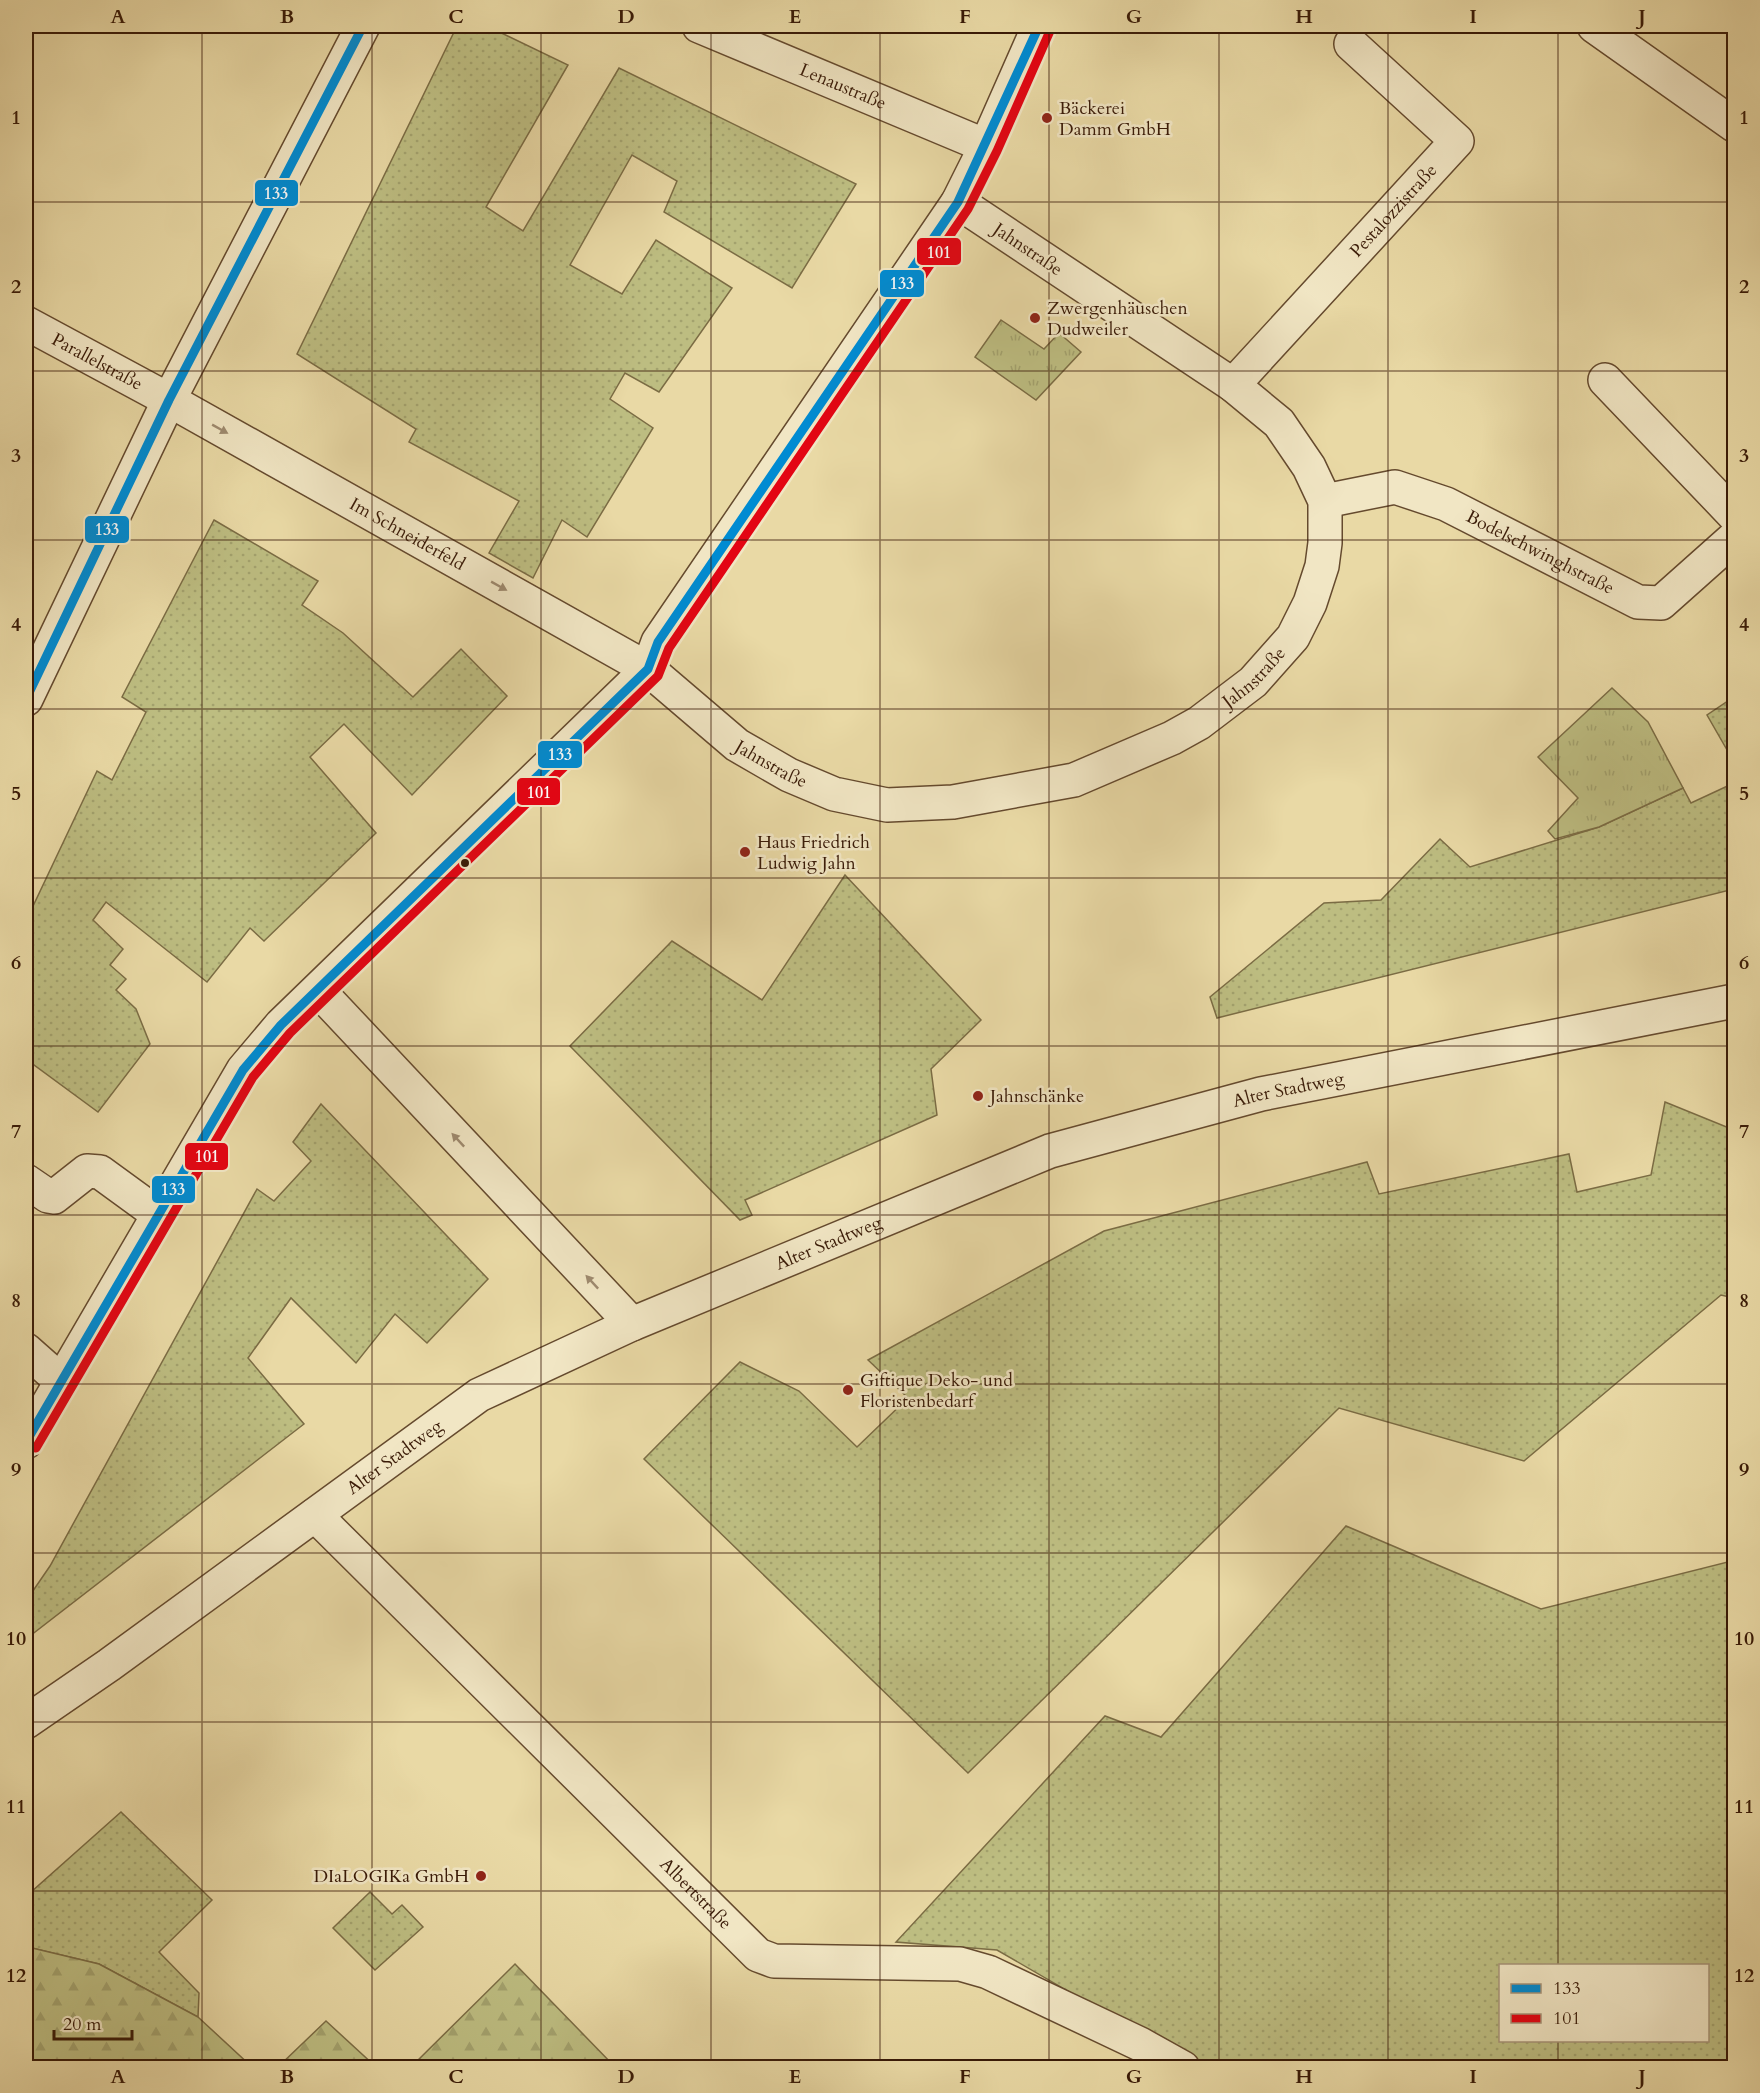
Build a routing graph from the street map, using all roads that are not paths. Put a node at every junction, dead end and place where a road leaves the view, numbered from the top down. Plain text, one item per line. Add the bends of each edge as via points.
1 (363, 26) edge
2 (703, 26) edge
3 (1039, 26) edge
4 (1594, 26) edge
5 (1351, 44) dead end
6 (1734, 125) edge
7 (986, 146) junction
8 (958, 202) junction
9 (26, 322) edge
10 (1605, 380) dead end
11 (1233, 385) junction
12 (169, 400) junction
13 (1325, 501) junction
14 (1734, 515) edge
15 (1734, 538) edge
16 (648, 669) junction
17 (26, 699) edge
18 (318, 990) junction
19 (1734, 1001) edge
20 (26, 1180) edge
21 (159, 1215) junction
22 (632, 1324) junction
23 (26, 1350) edge
24 (61, 1381) junction
25 (26, 1442) edge
26 (315, 1515) junction
27 (26, 1722) edge
28 (1182, 2067) edge

1 - 12 street
2 - 7 street, Lenaustraße
3 - 7 street
4 - 6 street
5 - 11 street, Pestalozzistraße via 1457,141
7 - 8 street
8 - 11 street, Jahnstraße
8 - 16 street via 658,642
9 - 12 street, Parallelstraße
10 - 14 street
11 - 13 street, Jahnstraße via 1279,423 1309,467
12 -> 16 street, Im Schneiderfeld
12 - 17 street
13 - 15 street, Bodelschwinghstraße via 1395,487 1446,504 1638,602 1661,603
13 - 16 street, Jahnstraße via 1322,566 1311,603 1293,637 1260,675 1190,728 1074,780 953,802 886,805 834,794 792,777 736,745
16 - 18 street
18 - 21 street via 281,1025 243,1070
22 -> 18 street
19 - 22 street, Alter Stadtweg via 1261,1094 1050,1151
20 - 21 street via 54,1197 87,1171 100,1172
21 - 24 street
22 - 26 street, Alter Stadtweg via 479,1395
23 - 24 street
24 - 25 street
26 - 27 street, Alter Stadtweg
26 - 28 street, Albertstraße via 758,1955 774,1961 960,1964 988,1972

